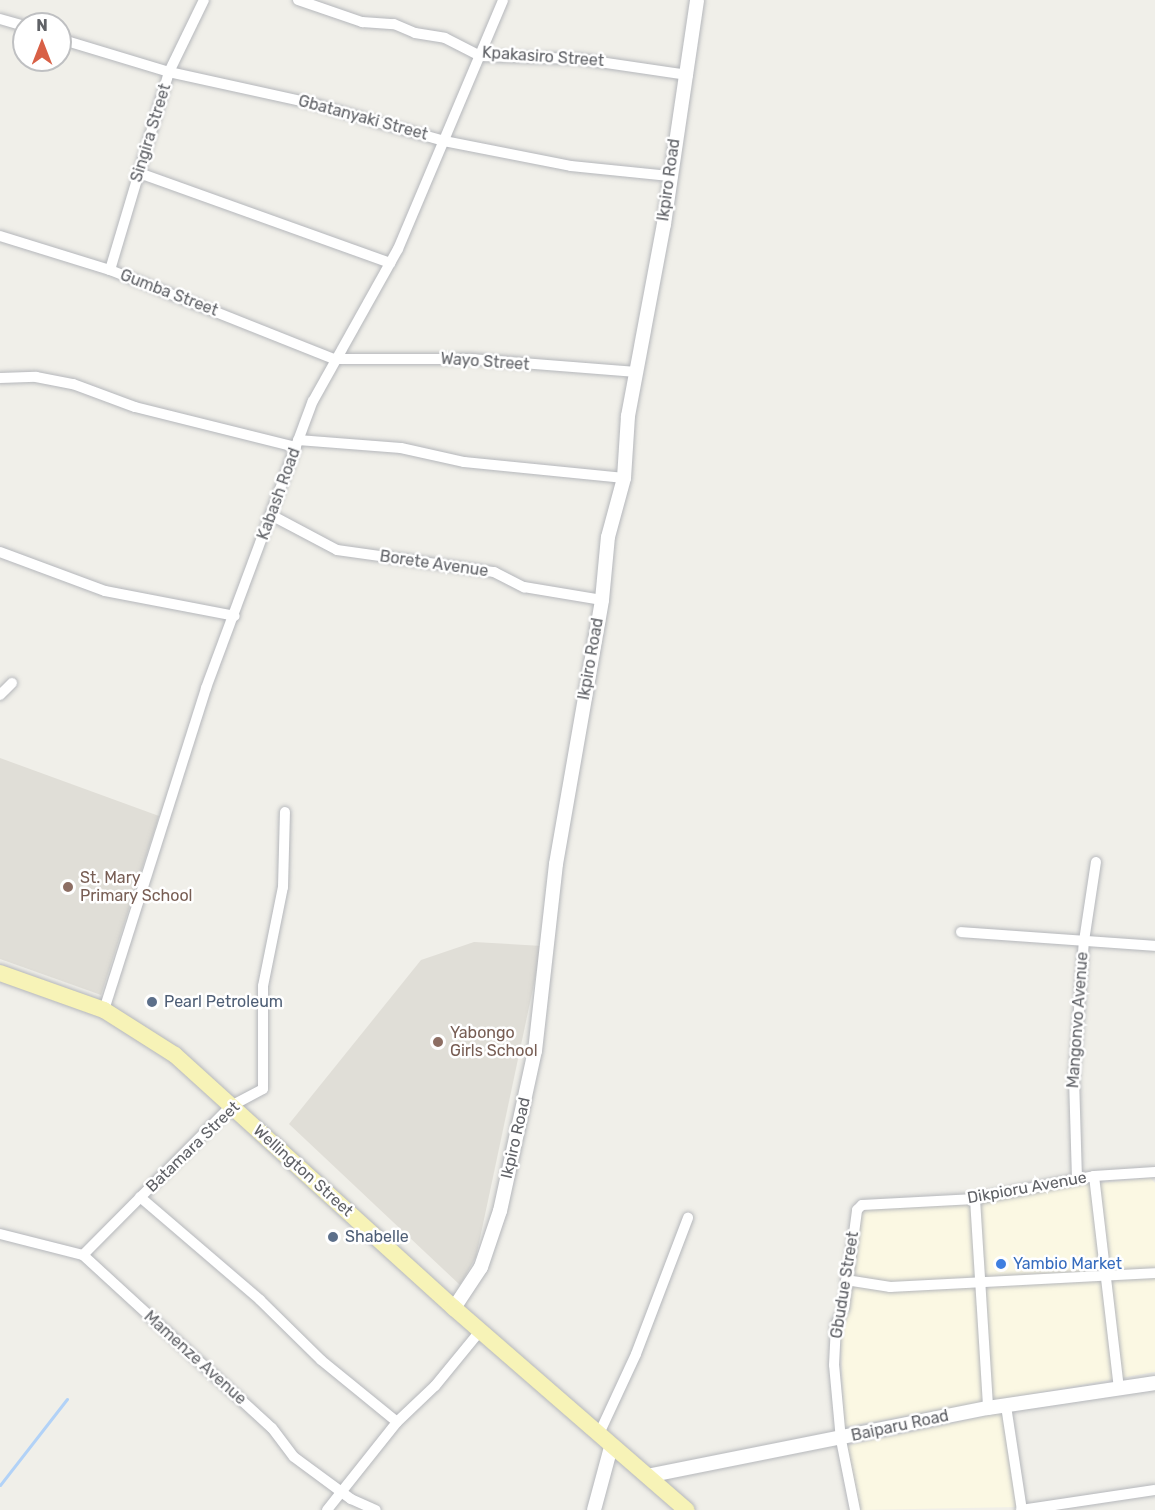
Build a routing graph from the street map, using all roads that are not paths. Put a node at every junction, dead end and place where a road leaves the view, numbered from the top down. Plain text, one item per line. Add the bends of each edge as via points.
1 (204, 0) edge
2 (298, 0) edge
3 (504, 0) edge
4 (697, 0) edge
5 (72, 43) edge
6 (480, 56) junction
7 (170, 72) junction
8 (688, 75) junction
9 (444, 141) junction
10 (139, 173) junction
11 (669, 176) junction
12 (0, 236) edge
13 (390, 263) junction
14 (110, 270) junction
15 (334, 359) junction
16 (636, 372) junction
17 (0, 378) edge
18 (297, 443) junction
19 (624, 478) junction
20 (271, 515) junction
21 (0, 552) edge
22 (602, 600) junction
23 (235, 616) junction
24 (12, 683) dead end
25 (0, 695) edge
26 (285, 812) dead end
27 (1096, 862) dead end
28 (961, 932) dead end
29 (1084, 941) junction
30 (1155, 946) edge
31 (1, 976) edge
32 (104, 1010) junction
33 (231, 1106) junction
34 (1155, 1172) edge
35 (1094, 1176) junction
36 (1077, 1179) junction
37 (140, 1197) junction
38 (975, 1199) junction
39 (862, 1205) joint
40 (688, 1218) dead end
41 (0, 1234) edge
42 (83, 1255) junction
43 (1155, 1273) edge
44 (1107, 1278) junction
45 (846, 1280) junction
46 (980, 1284) junction
47 (454, 1308) junction
48 (480, 1331) junction
49 (1155, 1383) edge
50 (1119, 1388) junction
51 (1006, 1406) junction
52 (988, 1408) junction
53 (397, 1422) junction
54 (598, 1436) junction
55 (841, 1440) junction
56 (611, 1447) junction
57 (647, 1476) junction
58 (1155, 1490) edge
59 (341, 1491) junction
60 (327, 1510) edge
61 (376, 1510) edge
62 (594, 1510) edge
63 (686, 1510) edge
64 (855, 1510) edge
65 (1022, 1510) edge

1 - 7 street, Singira Street
2 - 6 street, Kpakasiro Street via 362,22 394,24 415,33 446,38
3 - 6 street, Kabash Road
4 - 8 street, Ikpiro Road
5 - 7 street, Gbatanyaki Street
6 - 8 street, Kpakasiro Street via 579,58
6 - 9 street, Kabash Road
7 - 9 street, Gbatanyaki Street via 310,103
7 - 10 street, Singira Street
8 - 11 street, Ikpiro Road
9 - 11 street, Gbatanyaki Street via 571,166
9 - 13 street, Kabash Road
10 - 13 street
10 - 14 street, Singira Street
11 - 16 street, Ikpiro Road
12 - 14 street, Gumba Street
13 - 15 street, Kabash Road
14 - 15 street, Gumba Street
15 - 16 street, Wayo Street via 471,359
15 - 18 street, Kabash Road
16 - 19 street, Ikpiro Road
17 - 18 street via 36,377 73,384 135,407
18 - 19 street via 401,448 464,462
18 - 20 street, Kabash Road
19 - 22 street, Ikpiro Road via 608,537
20 - 22 street, Borete Avenue via 337,550 494,572 524,587
20 - 23 street, Kabash Road
21 - 23 street via 105,591
22 - 47 street, Ikpiro Road via 556,864 536,1051 496,1222 481,1267
23 - 32 street, Kabash Road via 206,688
24 - 25 street
26 - 33 street, Batamara Street via 283,887 263,986 263,1089
27 - 29 street, Mangonvo Avenue
28 - 29 street
29 - 30 street
29 - 36 street, Mangonvo Avenue via 1074,1079
31 - 32 main road, Wellington Street
32 - 33 main road, Wellington Street via 175,1055
33 - 37 street, Batamara Street
33 - 47 main road, Wellington Street
34 - 35 street, Dikpioru Avenue
35 - 36 street, Dikpioru Avenue
35 - 44 street
36 - 38 street, Dikpioru Avenue
37 - 42 street, Batamara Street
37 - 53 street via 260,1300 321,1360
38 - 39 street, Dikpioru Avenue
38 - 46 street
39 - 45 street, Gbudue Street via 856,1210
40 - 54 street via 636,1354
41 - 42 street, Mamenze Avenue
42 - 59 street, Mamenze Avenue via 272,1428 294,1456
43 - 44 street
44 - 46 street
44 - 50 street
45 - 46 street via 890,1287
45 - 55 street, Gbudue Street via 844,1308 836,1325 835,1355
46 - 52 street
47 - 48 main road, Wellington Street
48 - 53 street via 435,1386
48 - 54 main road, Wellington Street
49 - 50 street, Baiparu Road
50 - 51 street, Baiparu Road
51 - 52 street, Baiparu Road
51 - 65 street
52 - 55 street, Baiparu Road
53 - 59 street
54 - 56 main road, Wellington Street
55 - 57 street, Baiparu Road
55 - 64 street, Gbudue Street
56 - 57 main road, Wellington Street
56 - 62 street
57 - 63 main road, Wellington Street
58 - 65 street
59 - 60 street
59 - 61 street, Mamenze Avenue

